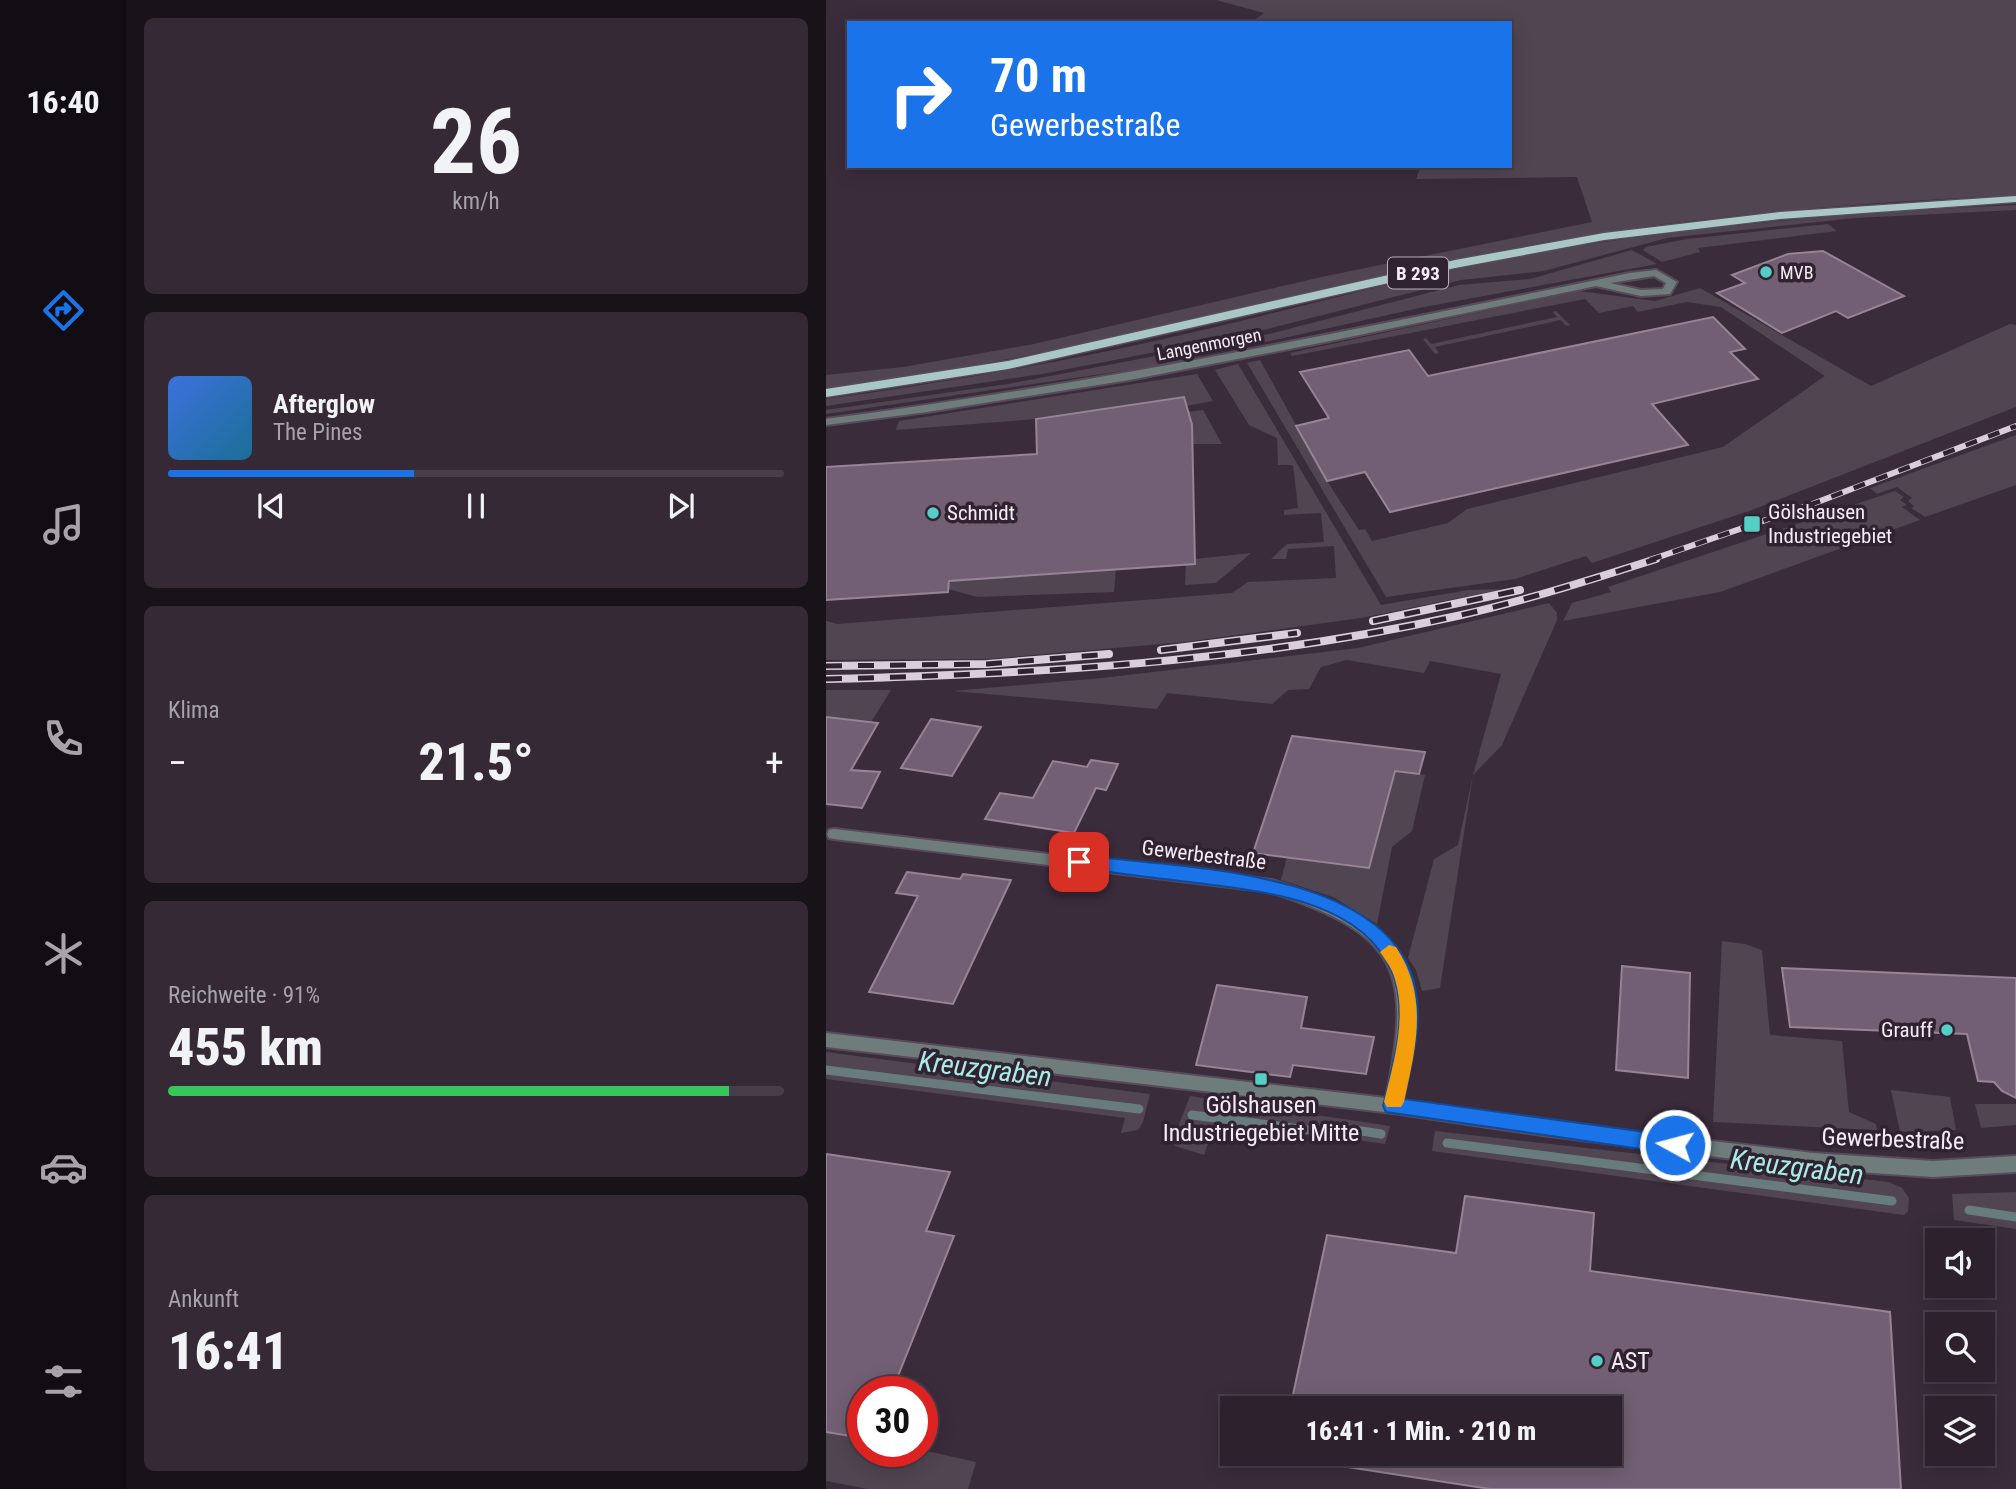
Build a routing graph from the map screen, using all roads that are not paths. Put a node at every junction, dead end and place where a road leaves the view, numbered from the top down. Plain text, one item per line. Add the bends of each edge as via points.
1 (2016, 199) edge
2 (1595, 283) junction
3 (826, 393) edge
4 (826, 422) edge
5 (834, 834) dead end
6 (826, 1040) edge
7 (1393, 1106) junction
8 (2016, 1164) edge

1 - 3 main road, B 293 via 1786,214 1608,236 1434,269 1018,363
2 - 2 street, Langenmorgen via 1650,272 1672,282 1666,292 1652,295
2 - 4 street, Langenmorgen via 1162,371
5 - 7 street, Gewerbestraße via 1272,886 1315,898 1382,940 1401,970 1408,1003 1407,1044
6 - 7 street, Gewerbestraße
7 - 8 street, Gewerbestraße via 1813,1161 1933,1169

